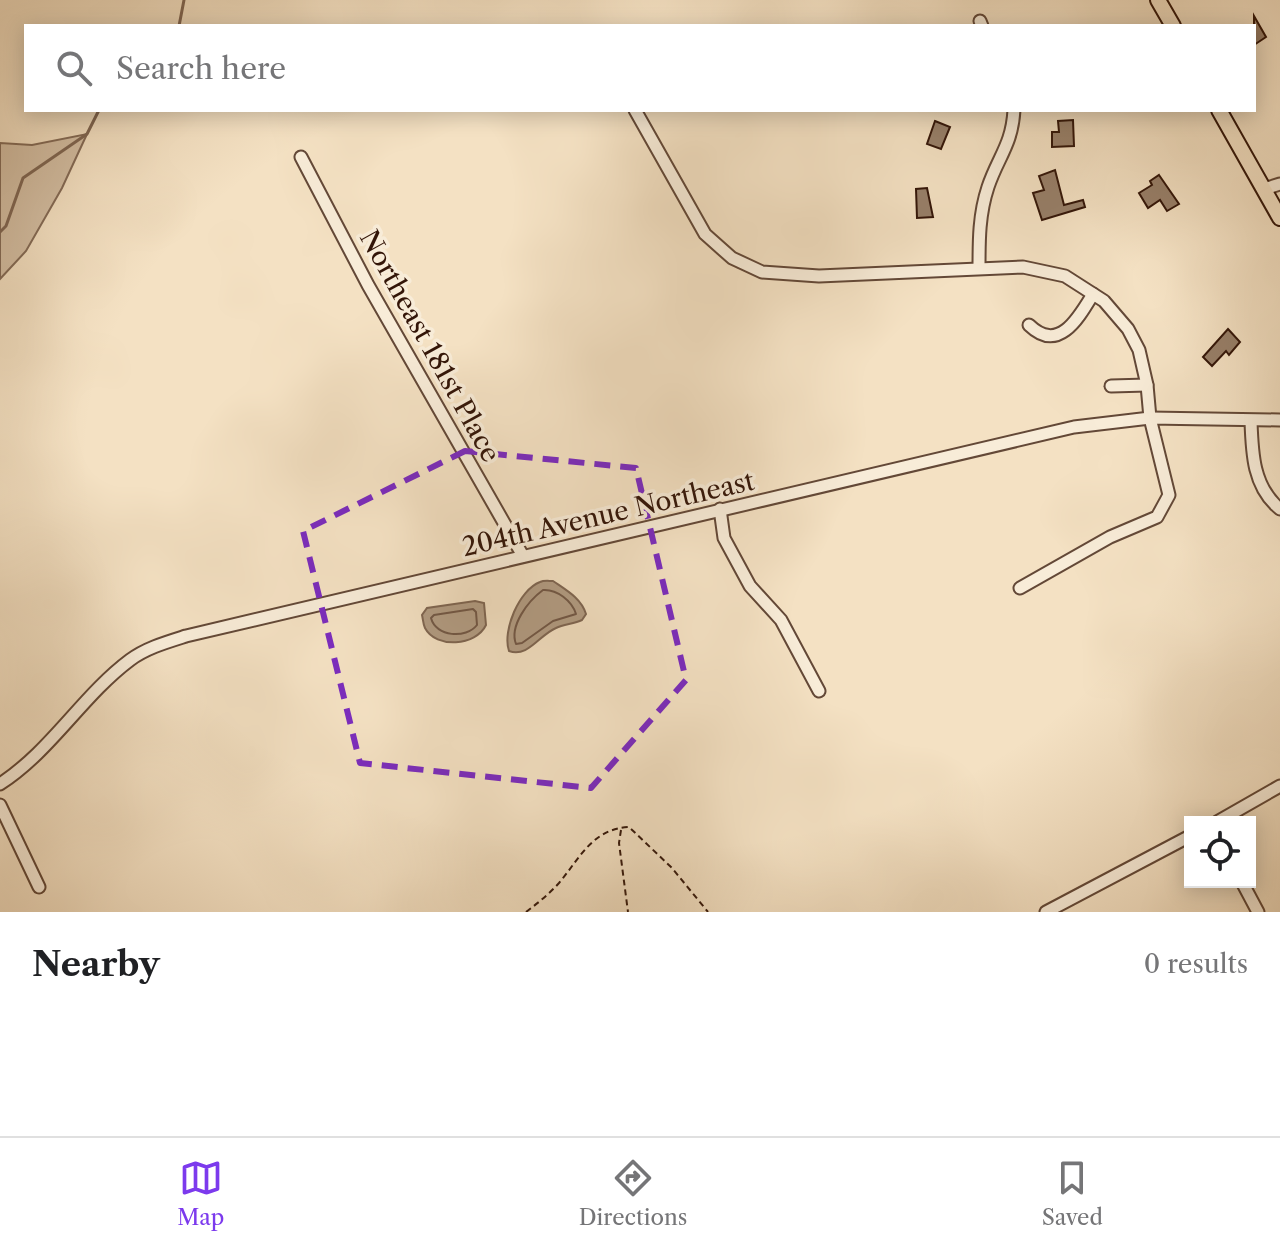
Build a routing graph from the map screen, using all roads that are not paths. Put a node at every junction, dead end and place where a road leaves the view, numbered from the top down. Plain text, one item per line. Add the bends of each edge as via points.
1 (1158, 0) edge
2 (1172, 24) edge
3 (636, 112) edge
4 (1014, 112) edge
5 (1220, 112) edge
6 (301, 157) dead end
7 (1280, 184) edge
8 (1264, 189) junction
9 (1280, 218) edge
10 (979, 268) junction
11 (1093, 294) junction
12 (1029, 325) dead end
13 (1147, 385) junction
14 (1111, 386) dead end
15 (1150, 418) junction
16 (1280, 420) edge
17 (1251, 421) junction
18 (720, 509) junction
19 (1280, 509) edge
20 (523, 556) junction
21 (1020, 588) dead end
22 (819, 691) dead end
23 (0, 784) edge
24 (1280, 786) edge
25 (0, 805) edge
26 (1228, 816) edge
27 (1184, 839) edge
28 (39, 887) dead end
29 (1245, 888) edge
30 (1046, 912) edge
31 (1258, 912) edge

1 - 2 main road
3 - 10 street via 705,234 732,258 762,272 819,276
4 - 10 street via 1012,132 979,218
5 - 8 main road
6 - 20 street, Northeast 181st Place
7 - 8 street
8 - 9 main road
10 - 11 street via 1023,267 1065,276
11 - 12 street via 1065,331 1049,337
11 - 13 street via 1128,329
13 - 14 street
13 - 15 street
15 - 17 street, 204th Avenue Northeast
15 - 18 street, 204th Avenue Northeast via 1074,427
15 - 21 street via 1169,495 1157,517
16 - 17 street, 204th Avenue Northeast
17 - 19 street via 1257,477
18 - 20 street, 204th Avenue Northeast
18 - 22 street via 724,538 743,574 781,620
20 - 23 street, 204th Avenue Northeast via 156,646 113,675 51,741
24 - 26 street
25 - 28 street
27 - 30 street
29 - 31 street

